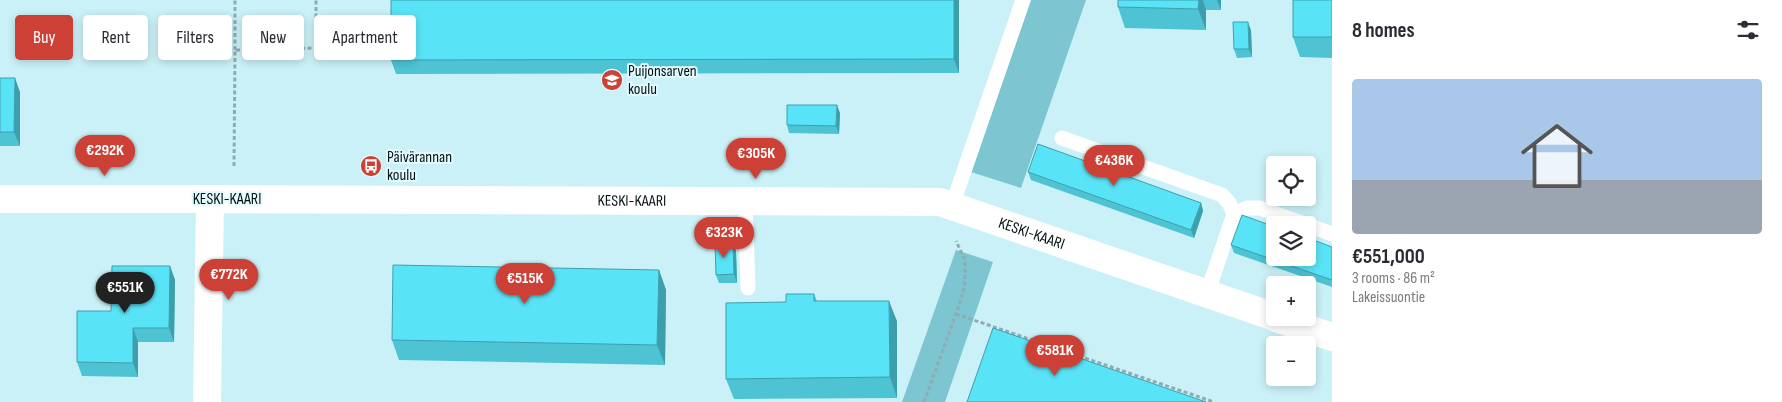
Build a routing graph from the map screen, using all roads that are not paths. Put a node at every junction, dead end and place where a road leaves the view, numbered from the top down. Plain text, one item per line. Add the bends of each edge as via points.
1 (1023, 0) edge
2 (1062, 138) dead end
3 (0, 199) edge
4 (210, 199) junction
5 (745, 201) junction
6 (952, 206) junction
7 (1234, 214) junction
8 (1282, 216) edge
9 (1316, 228) edge
10 (1332, 234) edge
11 (748, 288) dead end
12 (1207, 294) junction
13 (1266, 314) edge
14 (1301, 326) edge
15 (1332, 337) edge
16 (207, 402) edge

1 - 6 lane
2 - 7 lane via 1222,195
3 - 4 street, KESKI-KAARI
4 - 5 street, KESKI-KAARI
4 - 16 street
5 - 6 street, KESKI-KAARI via 940,202
5 - 11 lane
6 - 12 street, KESKI-KAARI
7 - 8 lane via 1247,208 1260,208
7 - 12 lane
9 - 10 lane
12 - 13 street, KESKI-KAARI
14 - 15 street, KESKI-KAARI

